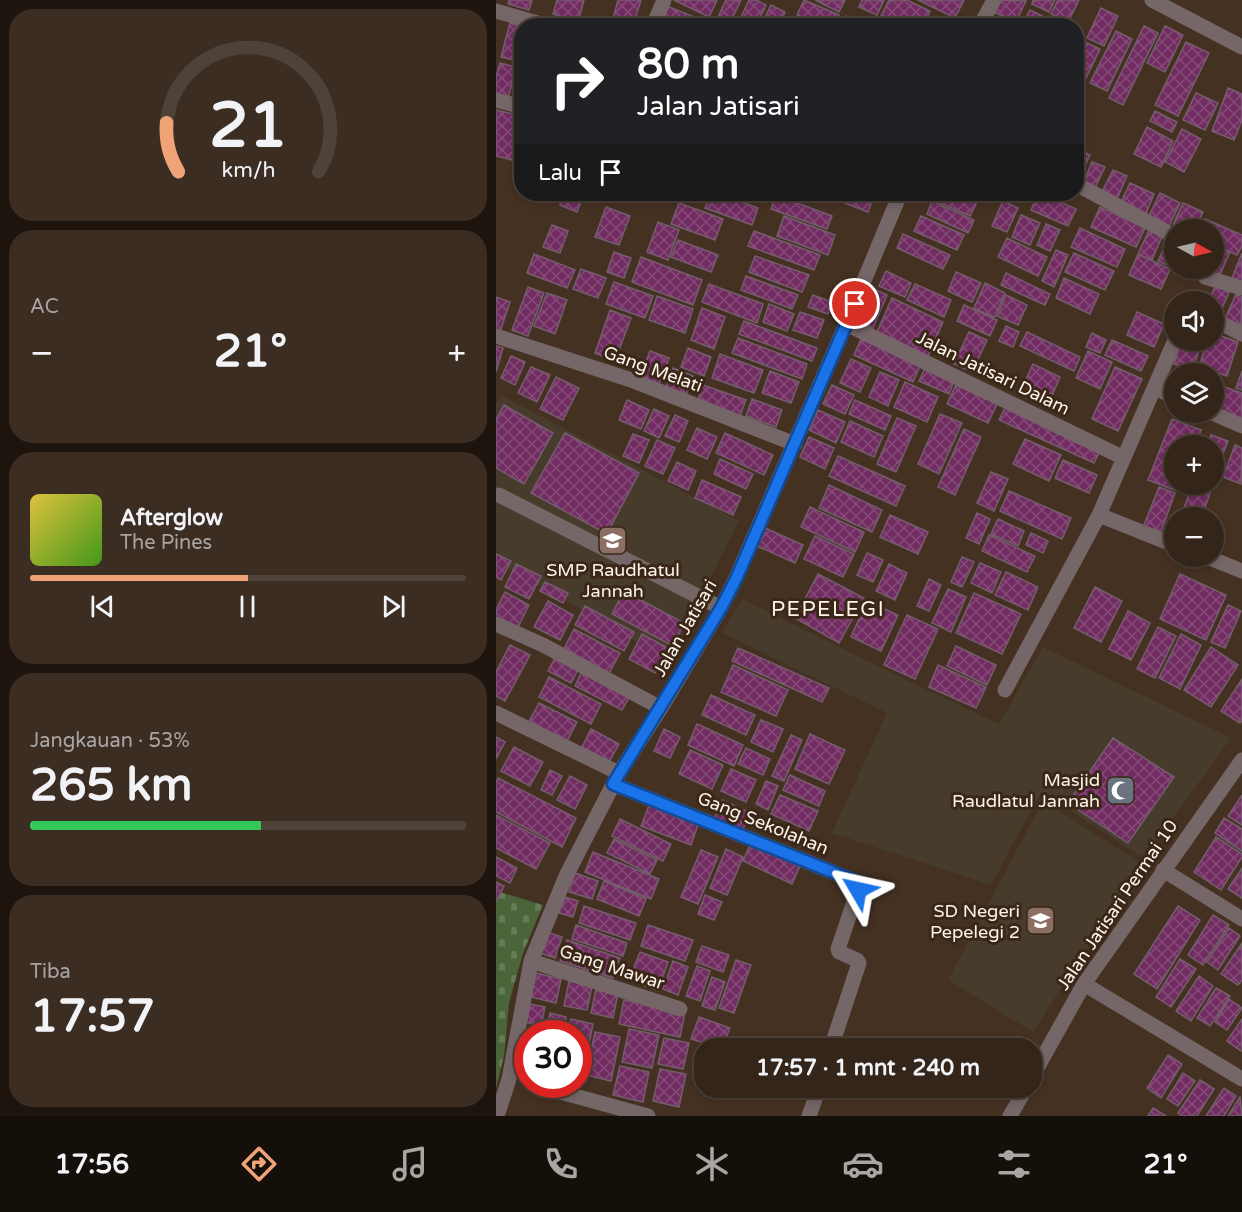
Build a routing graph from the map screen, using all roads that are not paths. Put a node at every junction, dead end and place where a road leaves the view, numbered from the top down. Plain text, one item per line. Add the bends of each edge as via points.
1 (664, 0) edge
2 (994, 0) edge
3 (1152, 0) edge
4 (496, 11) edge
5 (520, 18) edge
6 (656, 18) edge
7 (984, 18) edge
8 (1242, 47) edge
9 (496, 100) edge
10 (514, 105) edge
11 (1084, 188) edge
12 (897, 201) edge
13 (1164, 231) edge
14 (1212, 279) edge
15 (1242, 288) edge
16 (847, 324) junction
17 (1224, 325) edge
18 (1242, 334) edge
19 (496, 336) edge
20 (1170, 351) edge
21 (1155, 388) junction
22 (1164, 392) edge
23 (1224, 418) edge
24 (1242, 426) edge
25 (795, 444) junction
26 (1122, 457) junction
27 (499, 495) dead end
28 (1099, 515) junction
29 (1164, 540) edge
30 (1224, 564) edge
31 (1242, 571) edge
32 (721, 608) junction
33 (496, 624) edge
34 (1005, 690) dead end
35 (661, 708) junction
36 (496, 713) edge
37 (1242, 760) edge
38 (616, 779) junction
39 (1162, 870) junction
40 (1242, 919) edge
41 (531, 961) junction
42 (1084, 984) junction
43 (680, 1009) dead end
44 (835, 1038) edge
45 (1042, 1059) edge
46 (510, 1079) junction
47 (1242, 1079) edge
48 (514, 1080) edge
49 (579, 1098) edge
50 (815, 1098) edge
51 (1021, 1098) edge
52 (1014, 1114) edge
53 (498, 1116) edge
54 (644, 1116) edge
55 (809, 1116) edge

1 - 6 street
2 - 7 street
3 - 8 street
4 - 5 street
9 - 10 street
11 - 13 street
12 - 16 street, Jalan Jatisari
14 - 15 street
16 - 25 street, Jalan Jatisari
16 - 26 street, Jalan Jatisari Dalam
17 - 18 street
19 - 25 street, Gang Melati via 631,380
20 - 21 street
21 - 22 street
21 - 26 street
23 - 24 street
25 - 32 street, Jalan Jatisari
26 - 28 street
27 - 32 street
28 - 29 street
28 - 34 street
30 - 31 street
32 - 35 street, Jalan Jatisari
33 - 35 street
35 - 38 street, Jalan Jatisari
36 - 38 street
37 - 39 street, Jalan Jatisari Permai 10
38 - 41 street, Jalan Jatisari via 566,876
38 - 44 street, Gang Sekolahan via 855,881 858,890 838,951 860,962
39 - 40 street
39 - 42 street, Jalan Jatisari Permai 10
41 - 43 street, Gang Mawar
41 - 46 street, Jalan Jatisari
42 - 45 street, Jalan Jatisari Permai 10
42 - 47 street
46 - 48 street
46 - 53 street, Jalan Jatisari
49 - 54 street
50 - 55 street
51 - 52 street

